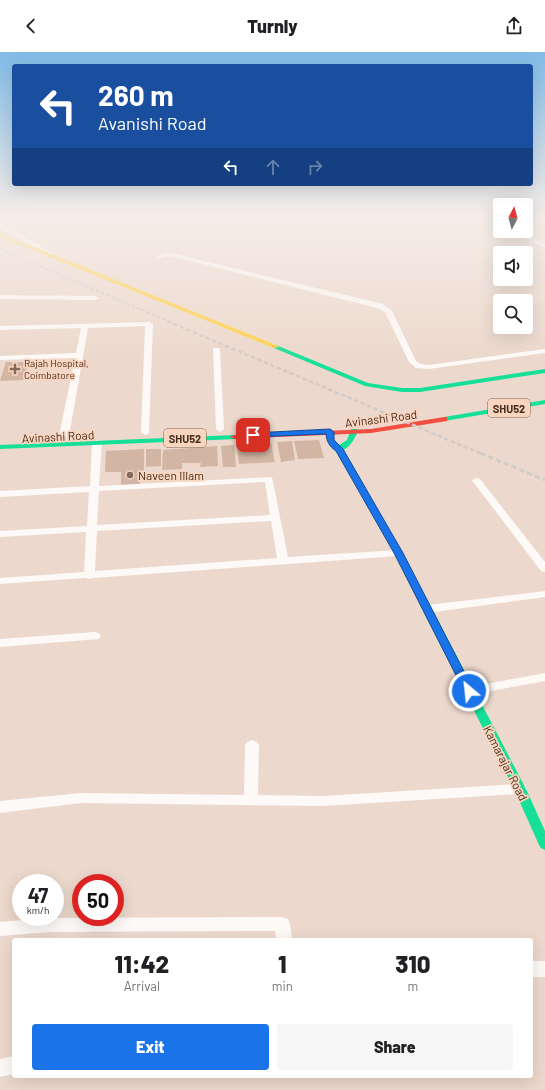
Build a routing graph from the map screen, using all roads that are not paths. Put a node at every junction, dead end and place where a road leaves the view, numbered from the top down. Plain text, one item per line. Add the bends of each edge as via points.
1 (75, 265) edge
2 (217, 265) edge
3 (0, 297) edge
4 (95, 298) dead end
5 (174, 305) junction
6 (85, 326) junction
7 (0, 328) edge
8 (216, 350) dead end
9 (545, 351) edge
10 (79, 355) junction
11 (0, 358) edge
12 (545, 364) edge
13 (545, 371) edge
14 (545, 393) edge
15 (545, 402) edge
16 (413, 415) dead end
17 (356, 425) junction
18 (331, 428) junction
19 (220, 429) junction
20 (145, 432) junction
21 (64, 436) junction
22 (130, 437) junction
23 (0, 439) edge
24 (38, 441) junction
25 (97, 443) junction
26 (0, 447) edge
27 (339, 449) junction
28 (477, 481) dead end
29 (94, 490) junction
30 (0, 494) edge
31 (276, 518) junction
32 (92, 528) junction
33 (0, 534) edge
34 (398, 553) junction
35 (283, 562) junction
36 (545, 569) edge
37 (89, 576) junction
38 (0, 581) edge
39 (545, 594) edge
40 (426, 609) junction
41 (96, 636) dead end
42 (0, 643) edge
43 (545, 677) edge
44 (469, 691) junction
45 (252, 745) dead end
46 (520, 789) junction
47 (251, 800) junction
48 (0, 807) edge
49 (545, 845) edge
50 (0, 929) edge
51 (284, 938) edge
52 (533, 969) edge
53 (545, 969) edge
54 (12, 1065) edge
55 (0, 1068) edge

1 - 5 main road
2 - 9 street via 380,306 388,311 412,362 419,366
3 - 4 street
5 - 12 main road via 213,312 383,380 412,382
5 - 13 main road via 367,385 420,390
6 - 7 street
6 - 10 street
6 - 20 street via 149,324
8 - 19 street
10 - 11 street
10 - 21 street
14 - 16 main road, Avinashi Road / SHU52
15 - 17 main road, Avinashi Road / SHU52 via 371,431
17 - 18 main road, SHU52
17 - 27 main road via 350,441
18 - 19 main road, Avinashi Road / SHU52
18 - 22 main road, SHU52
18 - 27 main road, Kamarajar Road via 330,440
19 - 20 main road, Avinashi Road / SHU52
20 - 22 main road, Avinashi Road / SHU52
21 - 22 main road, Avinashi Road / SHU52
21 - 24 main road, Avinashi Road / SHU52
22 - 25 main road, SHU52
23 - 24 main road, Avinashi Road / SHU52
24 - 25 main road, SHU52
24 - 26 main road, SHU52
25 - 29 street
27 - 34 main road, Kamarajar Road
28 - 36 street
29 - 30 street
29 - 31 street via 270,479
29 - 32 street
31 - 32 street
31 - 35 street
32 - 33 street
32 - 37 street
34 - 35 street
34 - 40 main road, Kamarajar Road
35 - 37 street
37 - 38 street
39 - 40 street
40 - 44 main road, Kamarajar Road
41 - 42 street
43 - 44 street
44 - 46 main road, Kamarajar Road
45 - 47 street
46 - 47 street via 323,801
46 - 49 main road, Kamarajar Road
47 - 48 street via 81,798
50 - 51 street via 50,925 282,924
52 - 53 street
54 - 55 street

